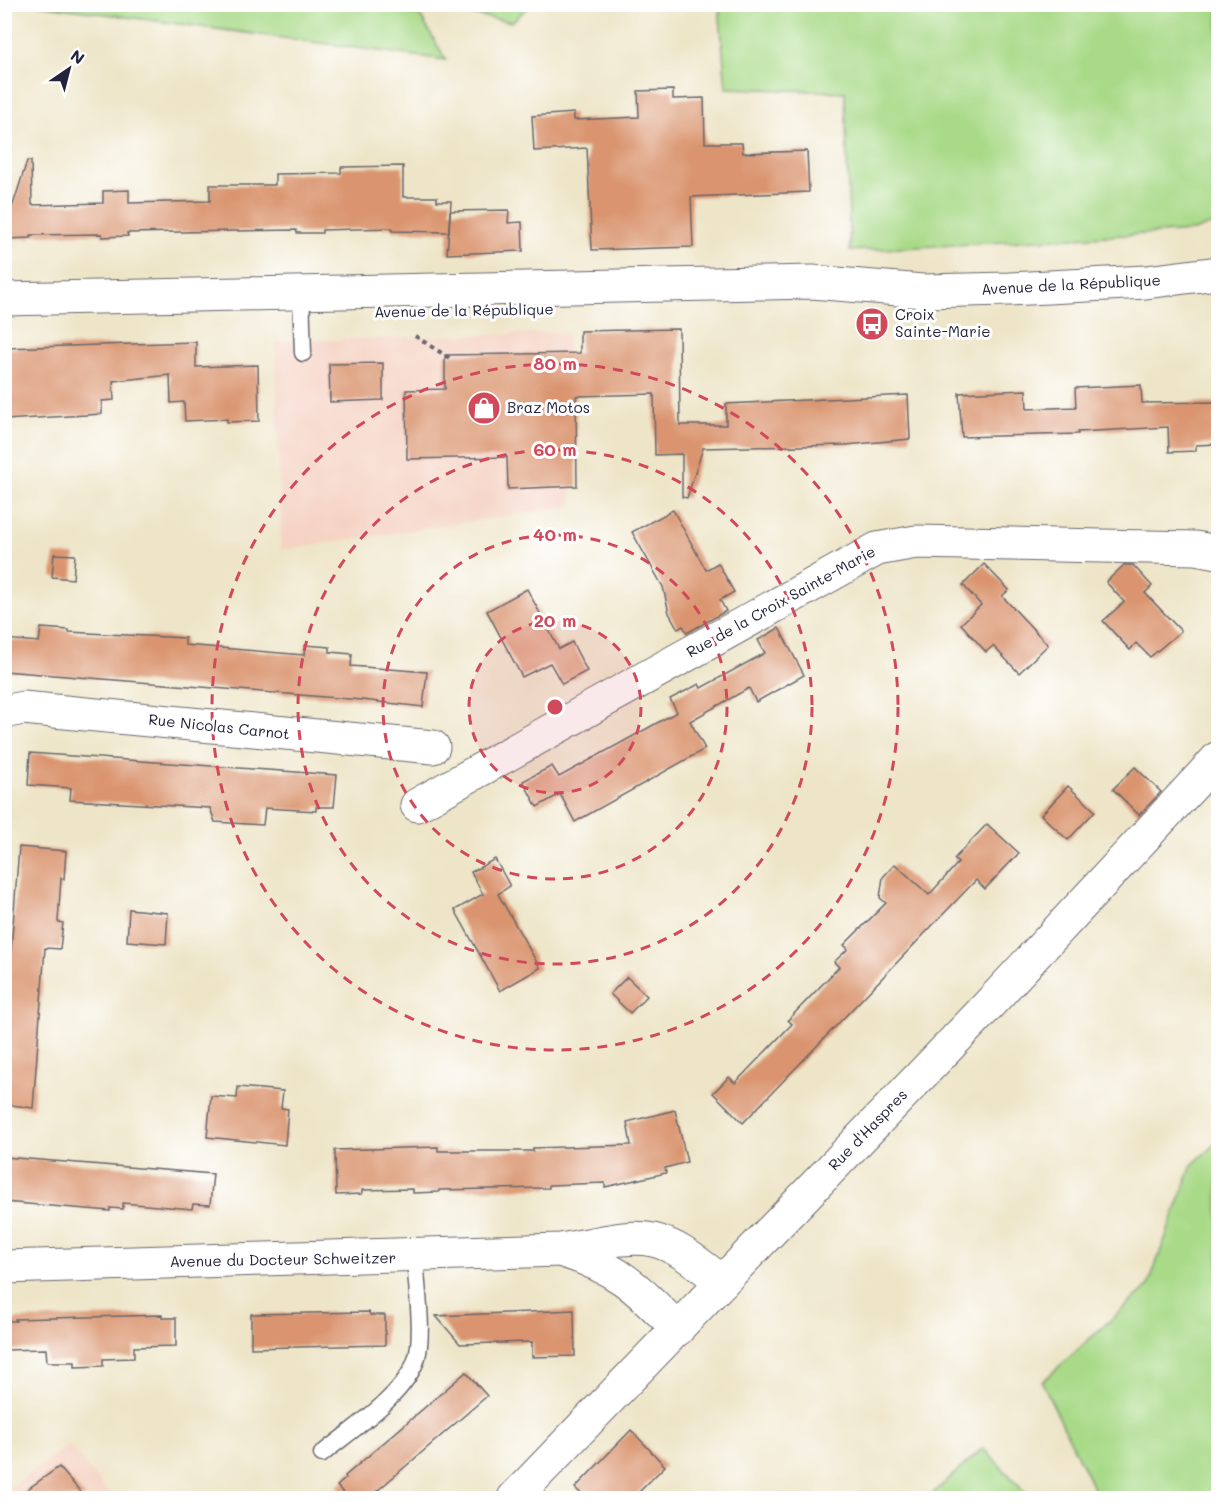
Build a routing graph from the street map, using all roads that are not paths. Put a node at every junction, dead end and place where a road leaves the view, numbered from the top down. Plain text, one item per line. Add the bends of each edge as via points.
1 (1218, 273) edge
2 (4, 299) edge
3 (302, 304) junction
4 (4, 320) edge
5 (303, 353) dead end
6 (1218, 552) edge
7 (4, 712) edge
8 (434, 747) dead end
9 (1218, 758) edge
10 (417, 805) dead end
11 (561, 1250) junction
12 (415, 1256) junction
13 (4, 1267) edge
14 (722, 1282) junction
15 (678, 1329) junction
16 (322, 1454) dead end
17 (514, 1498) edge

1 - 3 main road, Avenue de la République via 1124,284 923,291 812,282
2 - 3 main road, Avenue de la République
3 - 4 main road, Avenue de la République
3 - 5 lane
6 - 10 main road, Rue de la Croix Sainte-Marie via 1195,548 916,542 877,549
7 - 8 main road, Rue Nicolas Carnot via 23,708
9 - 14 main road, Rue d'Haspres via 996,997
11 - 12 main road, Avenue du Docteur Schweitzer
11 - 14 main road, Avenue du Docteur Schweitzer via 630,1238 654,1238 688,1254
11 - 15 main road, Avenue du Docteur Schweitzer via 595,1261 623,1276
12 - 13 main road, Avenue du Docteur Schweitzer
12 - 16 lane via 419,1340 414,1367 387,1400
14 - 15 main road, Rue d'Haspres
15 - 17 main road, Rue d'Haspres

